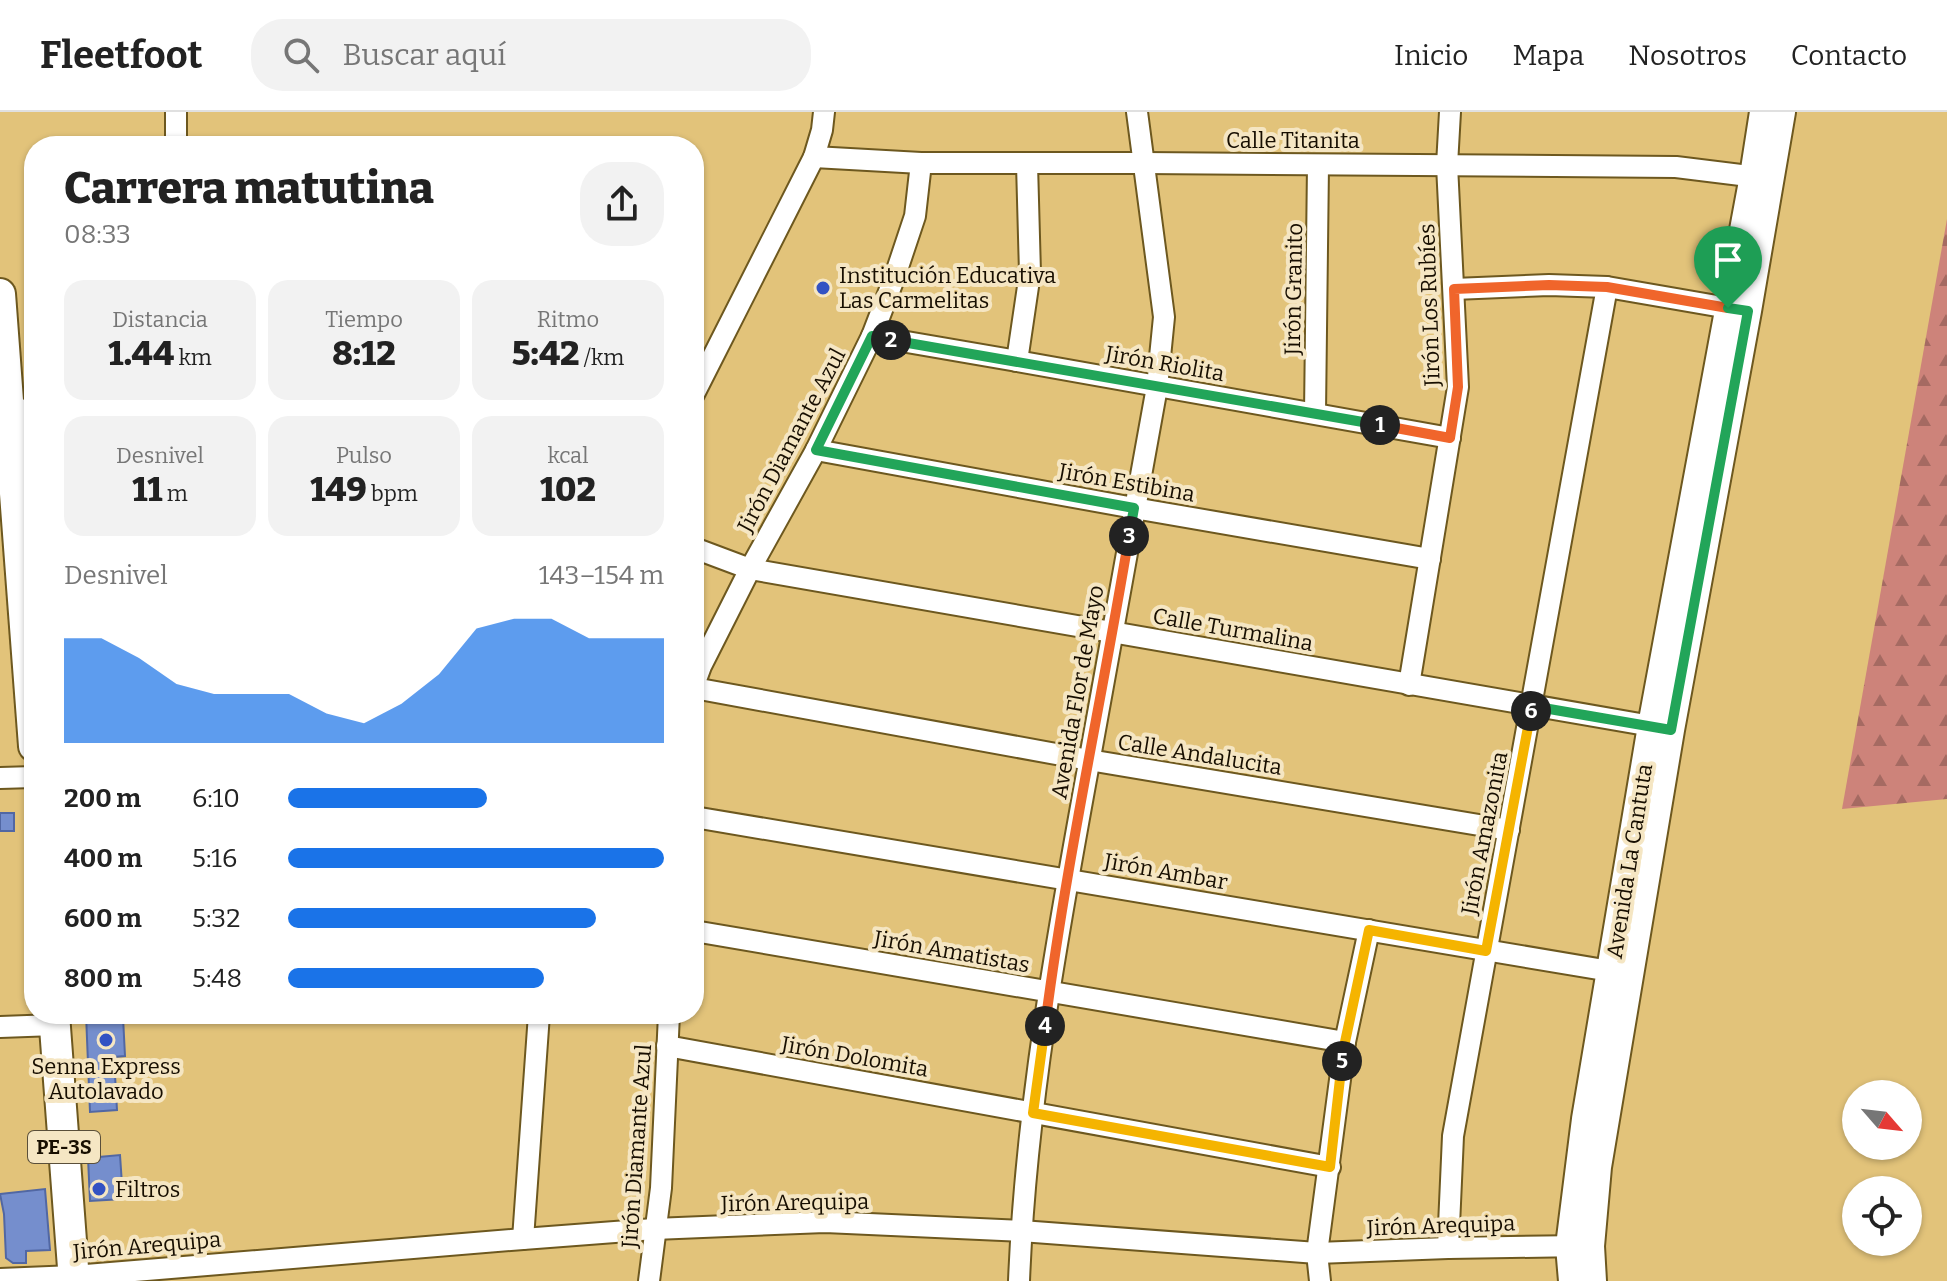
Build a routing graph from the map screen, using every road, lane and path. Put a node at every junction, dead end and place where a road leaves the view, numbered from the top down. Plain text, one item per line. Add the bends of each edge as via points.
1 (176, 112) edge
2 (824, 112) edge
3 (1137, 112) edge
4 (1450, 112) edge
5 (1763, 112) edge
6 (1782, 112) edge
7 (176, 136) edge
8 (814, 157) junction
9 (921, 163) junction
10 (1143, 163) junction
11 (1027, 164) junction
12 (1318, 165) junction
13 (1447, 165) junction
14 (1762, 178) junction
15 (1607, 287) junction
16 (1454, 289) junction
17 (0, 294) edge
18 (1738, 310) junction
19 (872, 336) junction
20 (1017, 361) junction
21 (704, 374) edge
22 (1157, 387) junction
23 (14, 410) edge
24 (1315, 413) junction
25 (1450, 438) junction
26 (816, 450) junction
27 (1134, 508) junction
28 (704, 552) edge
29 (1430, 559) junction
30 (750, 569) junction
31 (24, 570) edge
32 (1113, 631) junction
33 (704, 660) edge
34 (1409, 685) junction
35 (704, 689) edge
36 (1532, 706) junction
37 (1661, 728) junction
38 (1089, 760) junction
39 (24, 777) edge
40 (0, 778) edge
41 (704, 819) edge
42 (1509, 830) junction
43 (1067, 878) junction
44 (1369, 930) junction
45 (704, 933) edge
46 (1486, 951) junction
47 (1620, 972) junction
48 (1049, 992) junction
49 (24, 1024) edge
50 (55, 1024) edge
51 (538, 1024) edge
52 (668, 1024) edge
53 (0, 1027) edge
54 (1345, 1042) junction
55 (667, 1046) junction
56 (1033, 1113) junction
57 (1330, 1167) junction
58 (654, 1229) junction
59 (1021, 1231) junction
60 (523, 1239) junction
61 (1580, 1246) junction
62 (1448, 1248) junction
63 (1317, 1253) junction
64 (74, 1278) edge
65 (0, 1279) edge
66 (649, 1281) edge
67 (1019, 1281) edge
68 (1320, 1281) edge
69 (1572, 1281) edge
70 (1593, 1281) edge

1 - 7 street
2 - 8 street
3 - 10 street, Avenida Flor de Mayo
4 - 13 street, Jirón Los Rubíes
5 - 14 main road, Avenida La Cantuta
6 - 14 main road, Avenida La Cantuta
8 - 9 street, Calle Titanita
8 - 21 street
9 - 11 street, Calle Titanita
9 - 19 street, Jirón Diamante Azul via 915,216
10 - 11 street, Calle Titanita
10 - 12 street, Calle Titanita
10 - 22 street, Avenida Flor de Mayo via 1164,317
11 - 20 street via 1030,273
12 - 13 street, Calle Titanita
12 - 24 street, Jirón Granito
13 - 14 street, Calle Titanita via 1676,167
13 - 16 street, Jirón Los Rubíes
14 - 18 main road, Avenida La Cantuta
15 - 16 street
15 - 18 street
15 - 36 street, Jirón Amazonita
16 - 25 street, Jirón Los Rubíes via 1458,387
17 - 23 highway
18 - 37 main road, Avenida La Cantuta
19 - 20 street, Jirón Riolita
19 - 26 street, Jirón Diamante Azul
20 - 22 street, Jirón Riolita
22 - 24 street, Jirón Riolita
22 - 27 street, Avenida Flor de Mayo
23 - 31 highway
24 - 25 street, Jirón Riolita
25 - 29 street, Jirón Los Rubíes
26 - 27 street, Jirón Estibina
26 - 30 street, Jirón Diamante Azul
27 - 29 street, Jirón Estibina
27 - 32 street, Avenida Flor de Mayo
28 - 30 street, Calle Turmalina
29 - 34 street, Jirón Los Rubíes
30 - 32 street, Calle Turmalina
30 - 33 street, Jirón Diamante Azul
32 - 34 street, Calle Turmalina
32 - 38 street, Avenida Flor de Mayo
34 - 36 street, Calle Turmalina
35 - 38 street, Calle Andalucita
36 - 37 street, Calle Turmalina
36 - 42 street, Jirón Amazonita
37 - 47 main road, Avenida La Cantuta
38 - 42 street, Calle Andalucita
38 - 43 street, Avenida Flor de Mayo
39 - 40 street
41 - 43 street, Jirón Ambar
42 - 46 street, Jirón Amazonita
43 - 44 street, Jirón Ambar
43 - 48 street, Avenida Flor de Mayo
44 - 46 street, Jirón Ambar
44 - 54 street
45 - 48 street, Jirón Amatistas
46 - 47 street, Jirón Ambar
46 - 62 street, Jirón Amazonita via 1453,1136
47 - 61 main road, Avenida La Cantuta via 1585,1119
48 - 54 street, Jirón Amatistas
48 - 56 street, Avenida Flor de Mayo
49 - 53 street
50 - 64 highway, PE-3S
51 - 60 street
52 - 55 street, Jirón Diamante Azul
54 - 57 street
55 - 56 street, Jirón Dolomita
55 - 58 street, Jirón Diamante Azul via 661,1188
56 - 57 street, Jirón Dolomita
56 - 59 street, Avenida Flor de Mayo
57 - 63 street
58 - 59 street, Jirón Arequipa via 825,1222
58 - 60 street, Jirón Arequipa
58 - 66 street, Jirón Diamante Azul
59 - 63 street, Jirón Arequipa
59 - 67 street, Avenida Flor de Mayo
60 - 64 street, Jirón Arequipa
61 - 62 street, Jirón Arequipa
61 - 69 main road, Avenida La Cantuta
61 - 70 main road, Avenida La Cantuta
62 - 63 street, Jirón Arequipa
63 - 68 street
64 - 65 street, Jirón Arequipa

